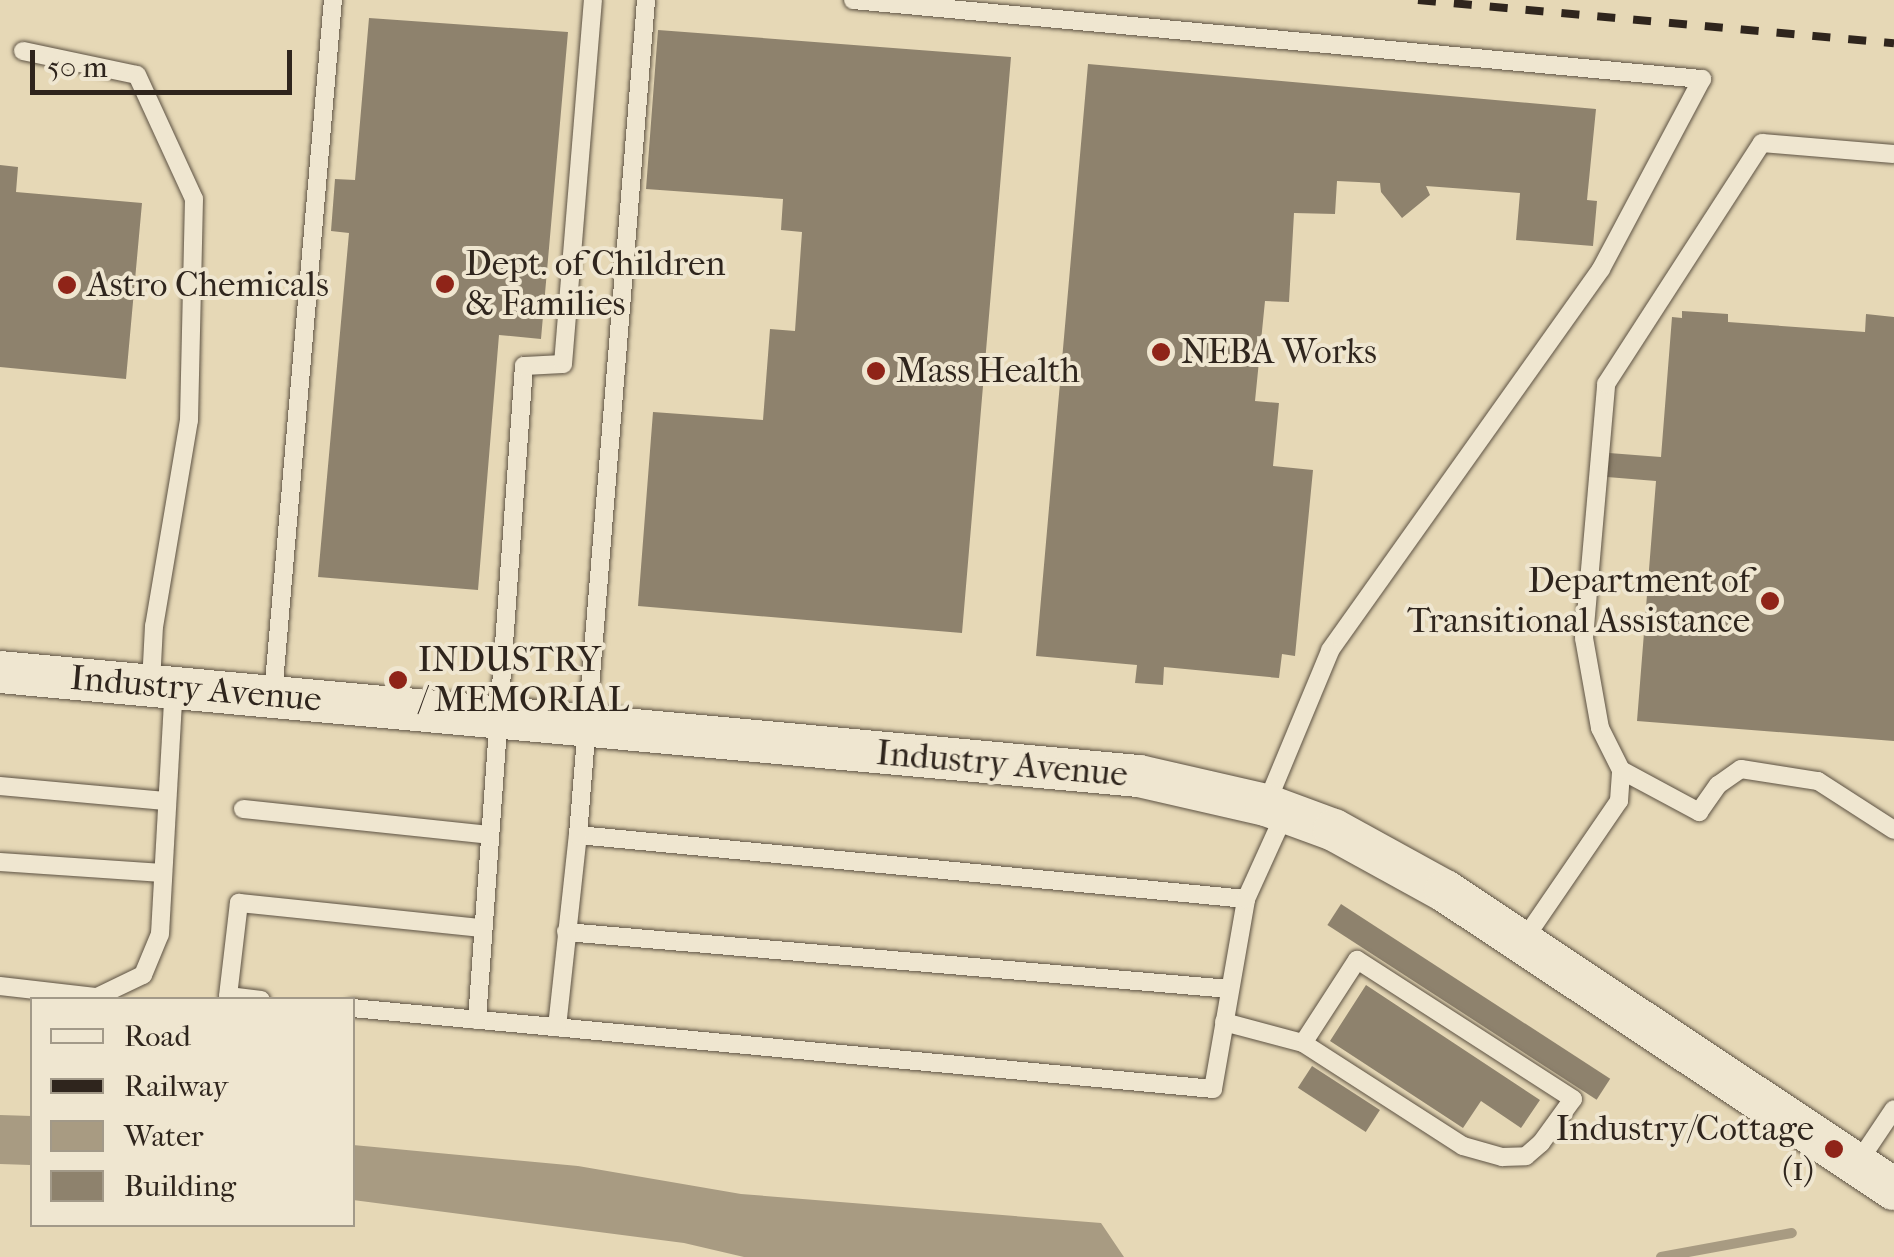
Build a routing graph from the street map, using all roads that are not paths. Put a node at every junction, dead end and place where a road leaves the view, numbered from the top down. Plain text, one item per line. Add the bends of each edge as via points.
1 (332, 0) edge
2 (593, 0) edge
3 (646, 0) edge
4 (853, 0) edge
5 (23, 50) dead end
6 (1894, 154) edge
7 (0, 672) edge
8 (162, 685) junction
9 (273, 695) junction
10 (498, 718) junction
11 (586, 726) junction
12 (1621, 770) junction
13 (0, 786) edge
14 (166, 801) junction
15 (1276, 808) junction
16 (243, 809) dead end
17 (1894, 830) edge
18 (578, 835) junction
19 (490, 836) junction
20 (0, 862) edge
21 (163, 873) junction
22 (1246, 900) junction
23 (483, 928) junction
24 (566, 932) junction
25 (1522, 942) junction
26 (0, 986) edge
27 (1230, 989) junction
28 (236, 997) edge
29 (355, 1008) edge
30 (476, 1020) junction
31 (1224, 1022) junction
32 (557, 1027) junction
33 (1303, 1043) junction
34 (1894, 1109) edge
35 (1857, 1165) junction
36 (1894, 1190) edge

1 - 9 lane
2 - 10 lane via 563,364 524,366
3 - 11 lane
4 - 15 lane via 1702,79 1601,269 1330,650
5 - 8 lane via 137,75 194,199 189,420 154,626
6 - 12 lane via 1762,143 1606,384 1584,638 1600,728
7 - 8 street, Industry Avenue
8 - 9 street, Industry Avenue
8 - 14 lane
9 - 10 street, Industry Avenue
10 - 11 street, Industry Avenue
10 - 19 lane
11 - 15 street, Industry Avenue via 1139,776
11 - 18 lane
12 - 17 lane via 1699,812 1718,784 1741,770 1818,780
12 - 25 lane via 1620,801
13 - 14 lane
14 - 21 lane
15 - 22 lane
15 - 25 street, Industry Avenue via 1334,830
16 - 19 lane
18 - 22 lane
18 - 24 lane
19 - 23 lane
20 - 21 lane
21 - 26 lane via 160,934 143,975 97,996
22 - 27 lane
23 - 28 lane via 238,903 228,996
23 - 30 lane
24 - 27 lane
24 - 32 lane
25 - 35 street, Industry Avenue
27 - 31 lane
29 - 30 lane
30 - 32 lane
31 - 32 lane via 1212,1089
31 - 33 lane
33 - 33 lane via 1463,1146 1502,1156 1526,1156 1573,1099 1357,960
34 - 35 lane
35 - 36 street, Industry Avenue

